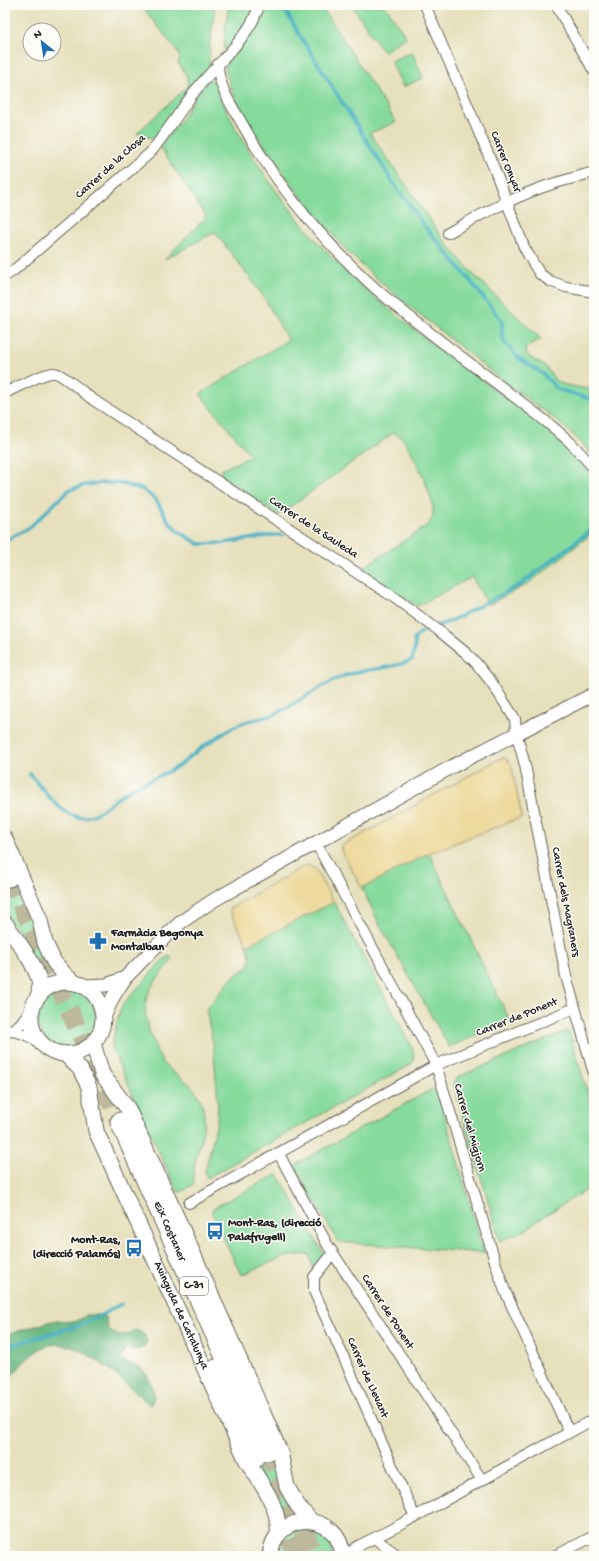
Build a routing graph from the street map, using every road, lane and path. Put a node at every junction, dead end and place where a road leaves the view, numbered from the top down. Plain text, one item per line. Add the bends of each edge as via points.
1 (260, 5) edge
2 (425, 5) edge
3 (556, 5) edge
4 (218, 64) junction
5 (594, 71) edge
6 (594, 172) edge
7 (507, 202) junction
8 (448, 233) dead end
9 (5, 276) edge
10 (594, 292) edge
11 (5, 393) edge
12 (594, 468) edge
13 (594, 694) edge
14 (516, 732) junction
15 (5, 839) edge
16 (316, 844) junction
17 (5, 923) edge
18 (125, 978) junction
19 (80, 984) junction
20 (36, 1001) junction
21 (575, 1008) junction
22 (104, 1018) junction
23 (7, 1031) edge
24 (40, 1042) junction
25 (93, 1043) junction
26 (65, 1054) junction
27 (436, 1065) junction
28 (594, 1074) edge
29 (115, 1125) tunnel mouth
30 (278, 1154) junction
31 (189, 1203) dead end
32 (333, 1253) junction
33 (594, 1420) edge
34 (569, 1432) junction
35 (261, 1454) tunnel mouth
36 (482, 1480) junction
37 (415, 1516) junction
38 (312, 1522) junction
39 (594, 1536) edge
40 (374, 1538) junction
41 (271, 1548) edge
42 (343, 1552) edge
43 (399, 1556) edge
44 (555, 1556) edge

1 - 4 street, Carrer de la Closa via 256,16 240,39
2 - 7 street, Carrer Onyar
3 - 5 street
4 - 9 street, Carrer de la Closa via 194,92 150,153
4 - 12 street via 223,89 254,144 290,197 331,244 376,288 554,428
6 - 7 street
7 - 8 street
7 - 10 street, Carrer Onyar via 524,247 540,274 555,283
11 - 14 street, Carrer de la Sauleda via 46,375 54,373 62,376 95,401 392,596 438,630 476,663 492,683 515,719
13 - 14 street
14 - 16 street
14 - 21 street, Carrer dels Magraners via 528,780 566,976
15 - 19 main road via 38,914 45,943 54,962 66,976
16 - 18 street via 194,913 169,933
16 - 27 street, Carrer del Migjorn
17 - 20 main road via 35,971 39,982
18 - 19 street via 106,985
18 - 22 street
19 - 20 main road via 55,984
19 - 22 main road via 90,989 98,999
20 - 23 street via 20,1024
20 - 24 main road via 31,1016 32,1027
21 - 27 street, Carrer de Ponent
21 - 28 street, Carrer dels Magraners
22 - 25 main road via 103,1027
23 - 24 street via 22,1033
24 - 26 main road via 51,1050
25 - 26 main road via 80,1052
25 - 38 main road via 102,1074 128,1110 280,1452 286,1487
26 - 41 main road, Avinguda de Catalunya via 80,1069 89,1087 96,1130 246,1459 266,1491 279,1524
27 - 30 street, Carrer de Ponent
27 - 34 street, Carrer del Migjorn via 505,1291
29 - 35 highway, Eix Costaner / C-31
30 - 31 street, Carrer de Ponent
30 - 32 street, Carrer de Ponent
32 - 36 street, Carrer de Ponent
32 - 37 street, Carrer de Llevant via 314,1277 314,1291
33 - 34 street
34 - 36 street
36 - 37 street
37 - 40 street
38 - 41 main road via 290,1525
38 - 42 main road via 328,1528 337,1537
39 - 44 street
40 - 42 street via 358,1546 351,1546
40 - 43 street

